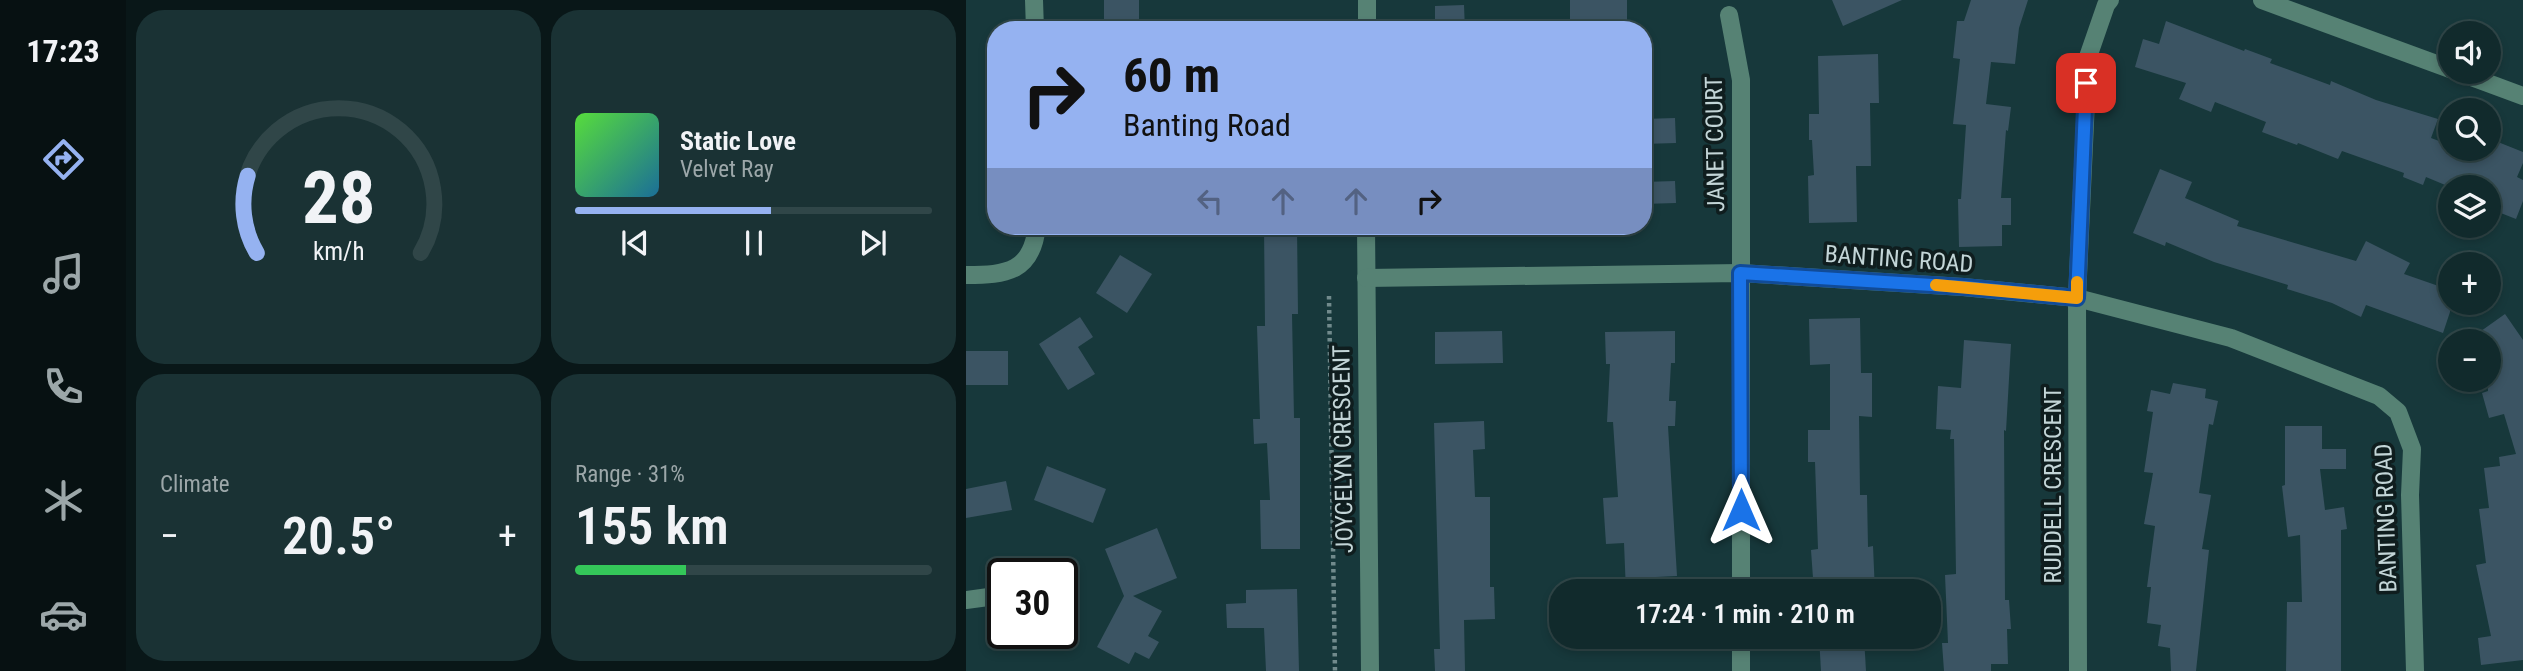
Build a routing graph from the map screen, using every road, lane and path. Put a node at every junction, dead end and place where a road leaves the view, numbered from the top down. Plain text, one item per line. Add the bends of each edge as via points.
1 (1034, 0) edge
2 (1367, 0) edge
3 (2110, 0) edge
4 (2262, 0) edge
5 (1729, 15) dead end
6 (1035, 21) edge
7 (1367, 21) edge
8 (2438, 65) edge
9 (2490, 84) edge
10 (2523, 96) edge
11 (1036, 235) edge
12 (1366, 235) edge
13 (1740, 273) junction
14 (966, 275) edge
15 (1366, 278) junction
16 (1329, 296) dead end
17 (2077, 298) junction
18 (1741, 579) edge
19 (987, 597) edge
20 (966, 600) edge
21 (1741, 649) edge
22 (1335, 671) edge
23 (1370, 671) edge
24 (1741, 671) edge
25 (2078, 671) edge
26 (2415, 671) edge

1 - 6 street
2 - 7 street
3 - 17 street, RUDDELL CRESCENT via 2088,57
4 - 8 street
5 - 13 street, JANET COURT via 1741,80
9 - 10 street
11 - 14 street via 1025,261 1011,271
12 - 15 street, JOYCELYN CRESCENT
13 - 15 street, BANTING ROAD
13 - 17 street, BANTING ROAD
13 - 18 street
15 - 23 street, JOYCELYN CRESCENT
16 - 22 path
17 - 25 street, RUDDELL CRESCENT
17 - 26 street, BANTING ROAD via 2231,338 2379,396 2398,412 2412,449
19 - 20 street
21 - 24 street

